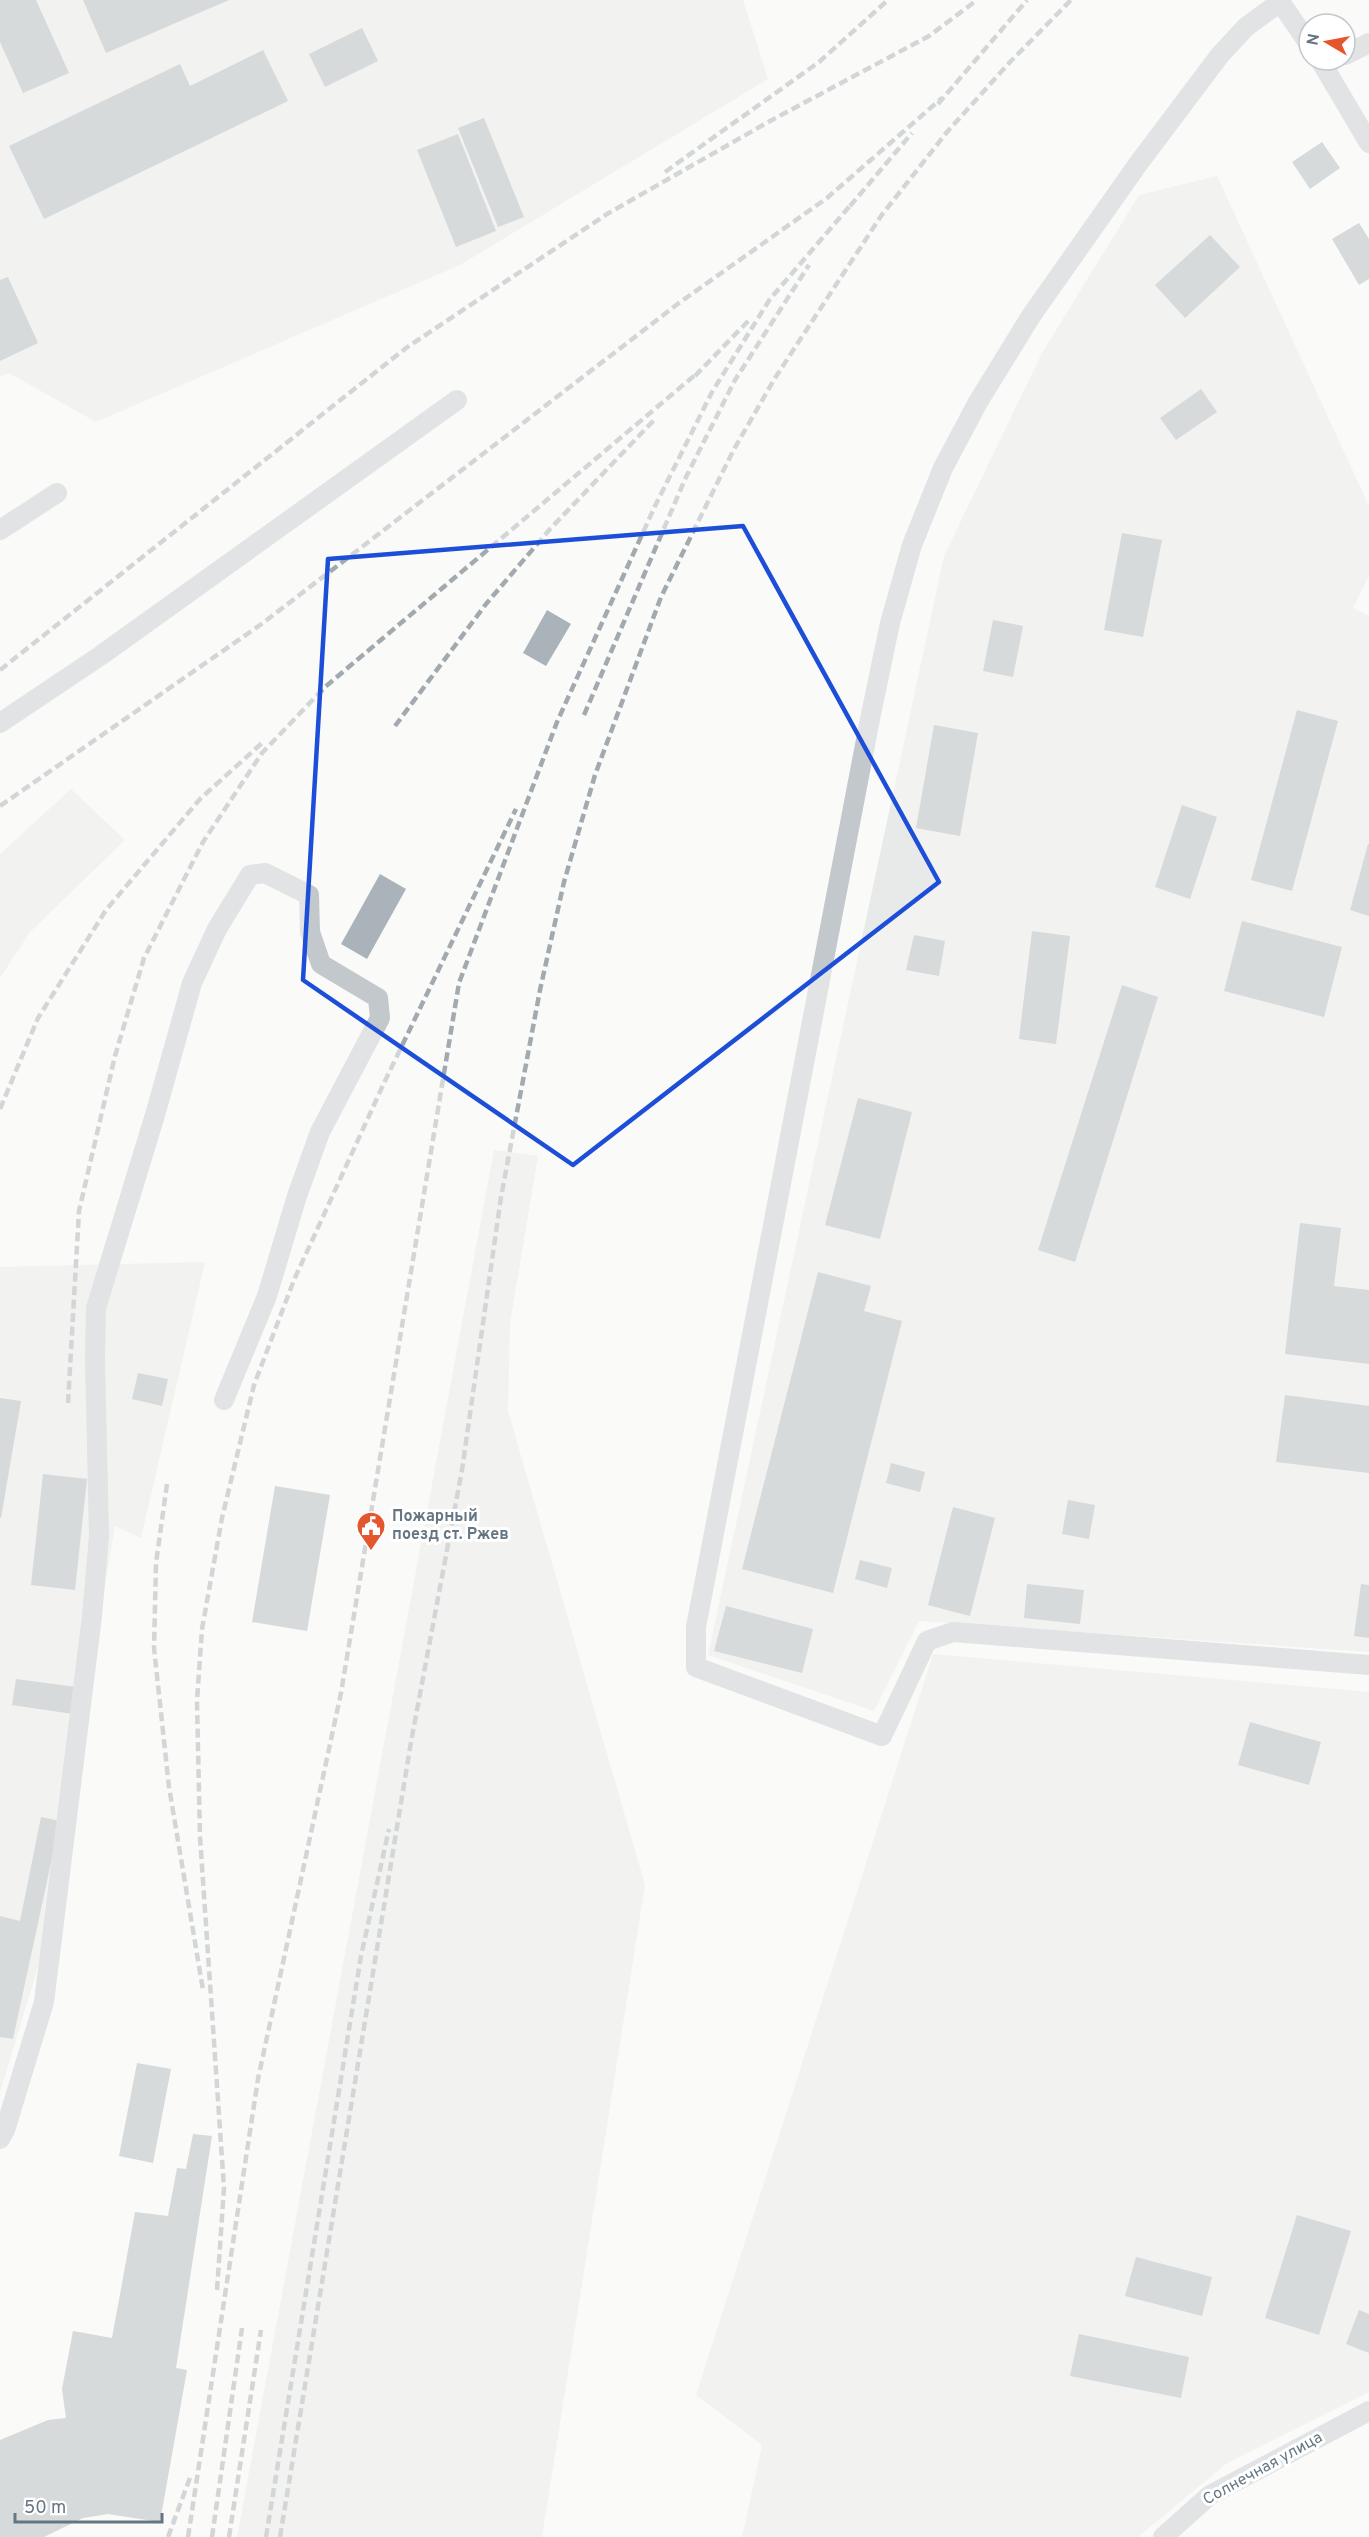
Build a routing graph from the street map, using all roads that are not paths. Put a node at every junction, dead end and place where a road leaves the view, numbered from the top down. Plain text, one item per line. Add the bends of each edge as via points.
1 (1280, 1) edge
2 (1297, 26) edge
3 (1331, 72) edge
4 (1369, 143) edge
5 (457, 400) dead end
6 (57, 493) dead end
7 (0, 530) edge
8 (0, 723) edge
9 (224, 1400) dead end
10 (1369, 1665) edge
11 (0, 2139) edge
12 (1369, 2411) edge
13 (1163, 2537) edge

1 - 2 street
1 - 10 street via 1246,27 1220,55 1031,316 943,468 912,545 890,622 870,719 696,1627 696,1667 882,1736 927,1641 953,1632
3 - 4 street
5 - 8 street via 100,656
6 - 7 street
9 - 11 street via 267,1296 320,1131 380,1018 378,998 321,964 310,932 309,895 266,873 250,875 217,928 192,983 96,1308 99,1536 92,1616 44,2002
12 - 13 street, Солнечная улица via 1210,2495

